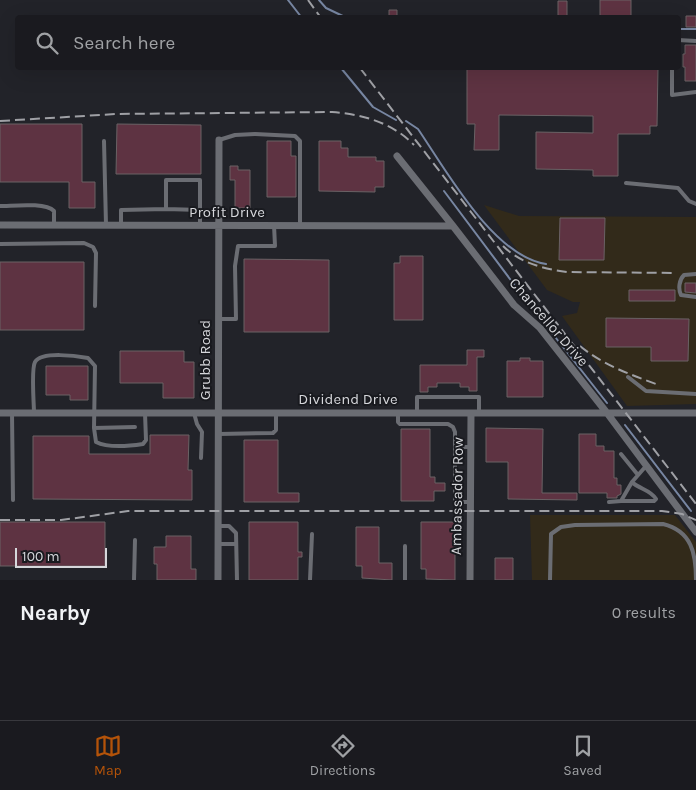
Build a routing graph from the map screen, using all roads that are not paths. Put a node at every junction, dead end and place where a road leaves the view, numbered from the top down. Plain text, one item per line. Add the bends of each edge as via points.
1 (681, 40) edge
2 (696, 41) edge
3 (672, 70) edge
4 (696, 92) edge
5 (219, 140) joint
6 (104, 141) dead end
7 (397, 156) dead end
8 (626, 183) dead end
9 (696, 204) edge
10 (0, 206) edge
11 (166, 209) junction
12 (200, 210) junction
13 (0, 225) edge
14 (54, 225) junction
15 (106, 225) junction
16 (121, 225) junction
17 (200, 226) junction
18 (219, 226) junction
19 (274, 226) junction
20 (300, 226) junction
21 (454, 226) junction
22 (0, 244) edge
23 (696, 274) edge
24 (696, 297) edge
25 (96, 306) dead end
26 (219, 319) junction
27 (628, 377) dead end
28 (696, 394) edge
29 (0, 413) edge
30 (12, 413) junction
31 (34, 413) junction
32 (94, 413) junction
33 (145, 413) junction
34 (194, 413) junction
35 (219, 413) junction
36 (276, 413) junction
37 (398, 413) junction
38 (417, 413) junction
39 (447, 413) junction
40 (471, 413) junction
41 (479, 413) junction
42 (607, 413) junction
43 (696, 413) edge
44 (448, 424) junction
45 (135, 427) dead end
46 (94, 428) junction
47 (218, 434) junction
48 (455, 447) junction
49 (471, 447) junction
50 (621, 454) dead end
51 (201, 458) dead end
52 (646, 466) junction
53 (638, 475) junction
54 (632, 482) junction
55 (13, 500) dead end
56 (621, 501) junction
57 (470, 502) junction
58 (609, 502) dead end
59 (218, 526) junction
60 (696, 532) edge
61 (312, 534) dead end
62 (135, 540) dead end
63 (218, 544) junction
64 (236, 544) junction
65 (405, 546) dead end
66 (134, 580) edge
67 (218, 580) edge
68 (237, 580) edge
69 (310, 580) edge
70 (405, 580) edge
71 (470, 580) edge
72 (550, 580) edge
73 (696, 580) edge

1 - 2 lane
3 - 4 lane via 672,95
5 - 18 street, Grubb Road
5 - 20 lane via 255,134 295,136 300,141
6 - 15 lane
7 - 21 street, Chancellor Drive
8 - 9 lane via 678,188
10 - 14 lane via 50,207 54,211
11 - 12 lane
11 - 12 lane via 166,180 200,180
11 - 16 lane via 121,210
12 - 17 lane
13 - 14 street, Profit Drive
14 - 15 street, Profit Drive
15 - 16 street, Profit Drive
16 - 17 street, Profit Drive
17 - 18 street, Profit Drive
18 - 19 street, Profit Drive
18 - 26 street, Grubb Road
19 - 20 street, Profit Drive
19 - 26 lane via 274,246 238,246 236,319
20 - 21 street, Profit Drive
21 - 42 street, Chancellor Drive via 514,305 540,328
22 - 25 lane via 84,243 93,247 96,253
23 - 24 lane via 684,275 680,279 679,292 684,297
26 - 35 street, Grubb Road
27 - 28 lane via 646,391
29 - 30 street, Dividend Drive
30 - 31 street, Dividend Drive
30 - 55 lane
31 - 32 street, Dividend Drive
31 - 32 lane via 35,362 47,355 88,358 93,363
32 - 33 street, Dividend Drive
32 - 46 lane
33 - 34 street, Dividend Drive
33 - 46 lane via 146,440 143,444 98,443
34 - 35 street, Dividend Drive
34 - 51 lane via 202,432
35 - 36 street, Dividend Drive
35 - 47 street, Grubb Road
36 - 37 street, Dividend Drive
36 - 47 lane via 276,430 273,433
37 - 38 street, Dividend Drive
37 - 44 lane via 400,424
38 - 39 street, Dividend Drive
38 - 41 lane via 417,397 479,397
39 - 40 street, Dividend Drive
39 - 44 lane
40 - 41 street, Dividend Drive
40 - 49 street, Ambassador Row
41 - 42 street, Dividend Drive
42 - 43 street, Dividend Drive
42 - 52 street, Chancellor Drive
44 - 48 lane via 455,432
45 - 46 lane
47 - 59 street, Grubb Road
48 - 49 lane
48 - 57 lane via 454,500
49 - 57 street, Ambassador Row
50 - 53 lane
52 - 53 lane
52 - 60 street, Chancellor Drive
53 - 54 lane
54 - 56 lane
54 - 56 lane via 656,499
56 - 58 lane
57 - 71 street, Ambassador Row
59 - 63 street, Grubb Road
59 - 64 lane via 229,526 236,533
61 - 69 lane
62 - 66 lane
63 - 64 lane
63 - 67 street, Grubb Road
64 - 68 lane
65 - 70 lane
72 - 73 lane via 551,534 561,527 663,524 680,530 689,542 695,555

